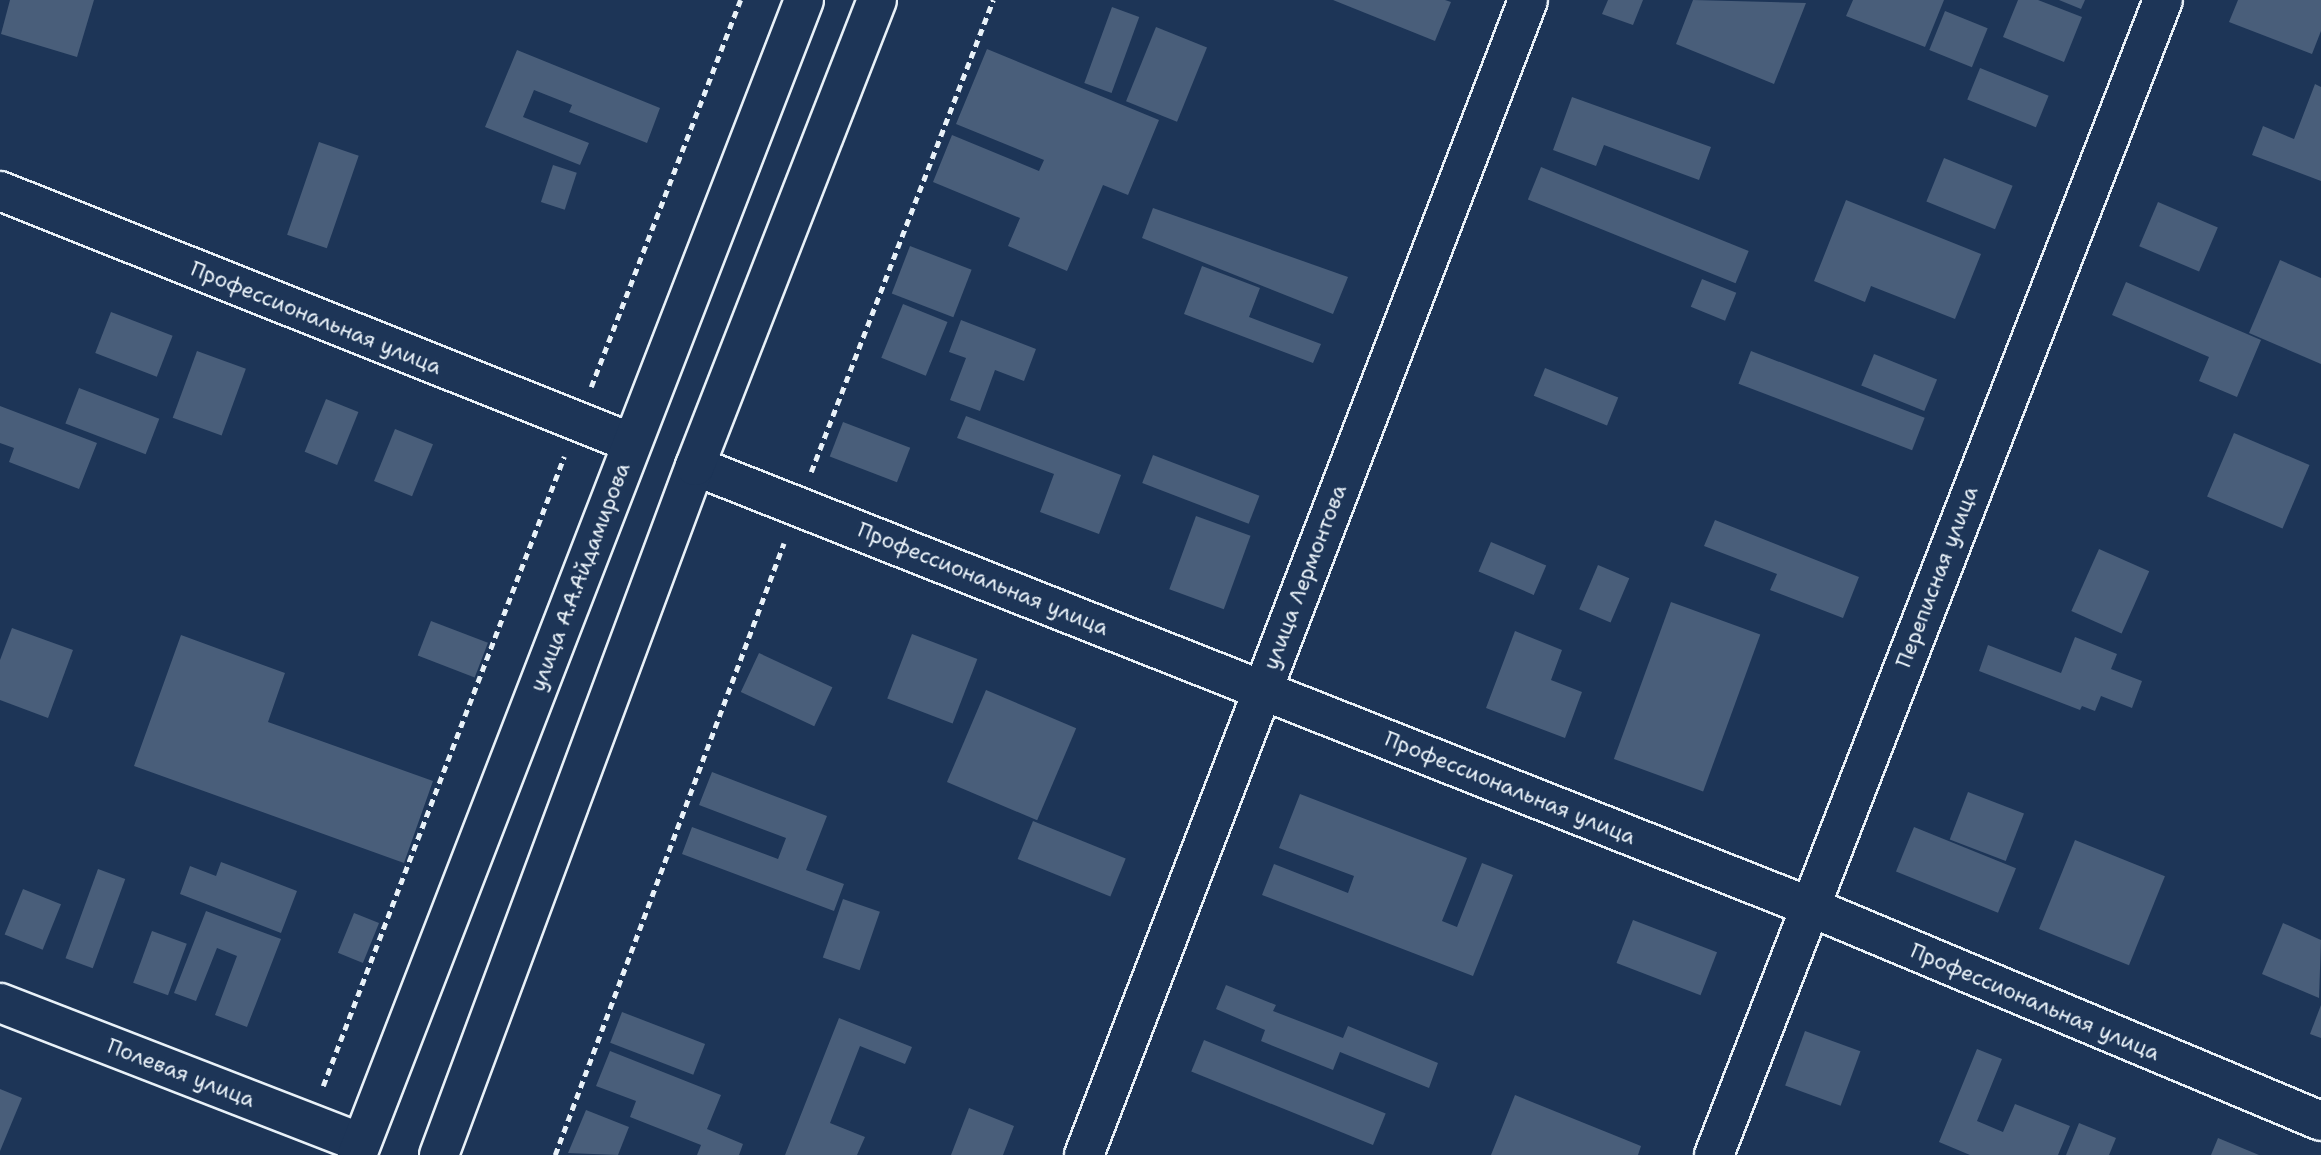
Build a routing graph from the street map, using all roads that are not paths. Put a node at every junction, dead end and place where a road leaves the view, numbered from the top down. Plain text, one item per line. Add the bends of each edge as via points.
1 (804, 0) edge
2 (877, 0) edge
3 (1528, 0) edge
4 (2163, 0) edge
5 (0, 191) edge
6 (632, 443) junction
7 (695, 466) junction
8 (1262, 689) junction
9 (1808, 906) junction
10 (0, 1003) edge
11 (2321, 1121) edge
12 (359, 1149) edge
13 (439, 1155) edge
14 (1084, 1155) edge
15 (1714, 1155) edge

1 - 6 street, улица А.А.Айдамирова
2 - 7 street
3 - 8 street, улица Лермонтова
4 - 9 street, Переписная улица
5 - 6 street, Профессиональная улица
6 - 12 street, улица А.А.Айдамирова
7 - 8 street, Профессиональная улица
7 - 13 street
8 - 9 street, Профессиональная улица
8 - 14 street, улица Лермонтова
9 - 11 street, Профессиональная улица
9 - 15 street, Переписная улица
10 - 12 street, Полевая улица via 308,1123

